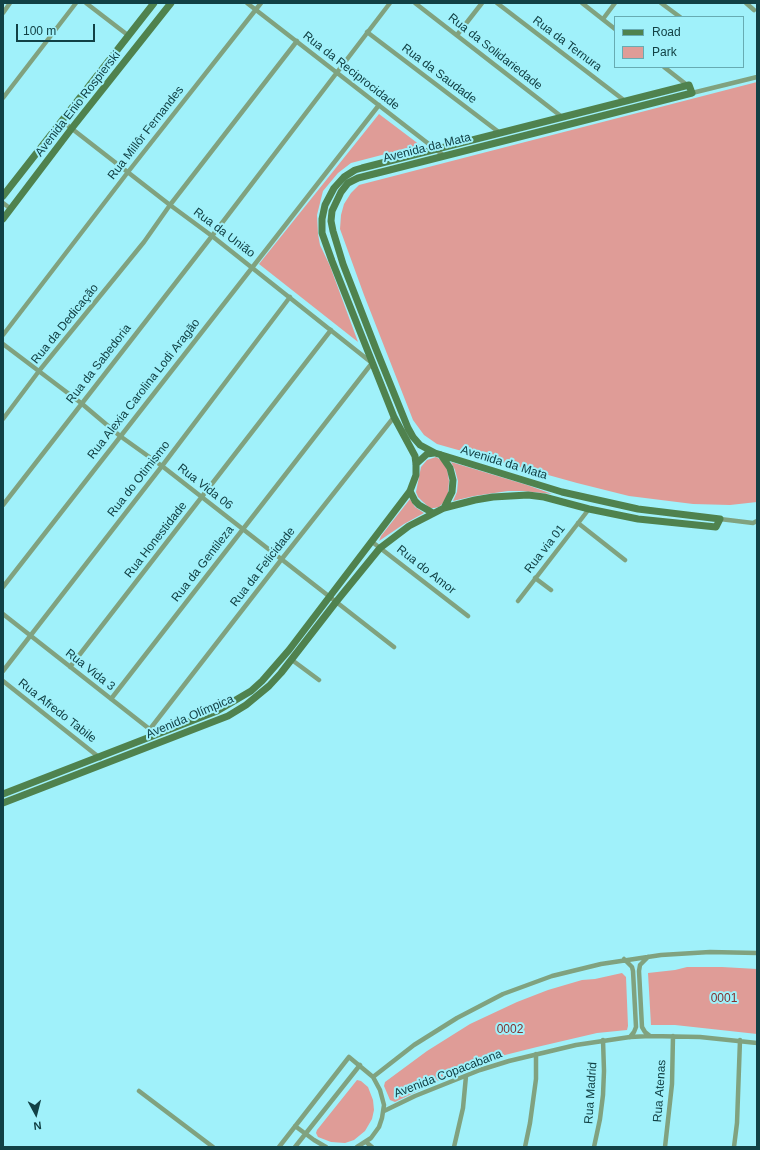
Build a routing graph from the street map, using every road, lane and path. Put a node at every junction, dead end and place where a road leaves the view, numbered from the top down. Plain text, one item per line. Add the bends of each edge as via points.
1 (10, 3) edge
2 (76, 3) edge
3 (86, 3) edge
4 (154, 3) edge
5 (171, 3) edge
6 (247, 3) edge
7 (261, 3) edge
8 (390, 3) edge
9 (415, 3) edge
10 (482, 3) edge
11 (497, 3) edge
12 (582, 3) edge
13 (615, 3) edge
14 (661, 3) edge
15 (746, 3) edge
16 (256, 10) junction
17 (754, 10) dead end
18 (3, 13) edge
19 (679, 16) edge
20 (603, 19) junction
21 (614, 28) edge
22 (367, 32) junction
23 (129, 36) junction
24 (457, 36) junction
25 (297, 41) junction
26 (665, 68) edge
27 (336, 72) junction
28 (757, 77) edge
29 (687, 85) junction
30 (692, 93) junction
31 (3, 98) edge
32 (625, 101) junction
33 (379, 106) junction
34 (562, 117) junction
35 (62, 121) junction
36 (72, 128) junction
37 (500, 132) junction
38 (435, 149) junction
39 (443, 155) junction
40 (128, 172) junction
41 (3, 196) edge
42 (3, 203) edge
43 (170, 205) junction
44 (11, 209) junction
45 (3, 219) edge
46 (212, 236) junction
47 (252, 267) junction
48 (290, 298) junction
49 (331, 330) junction
50 (3, 335) edge
51 (3, 344) edge
52 (371, 364) junction
53 (39, 371) junction
54 (81, 403) junction
55 (394, 417) junction
56 (3, 419) edge
57 (120, 436) junction
58 (438, 454) junction
59 (416, 464) junction
60 (162, 466) junction
61 (410, 491) junction
62 (201, 498) junction
63 (3, 505) edge
64 (444, 508) junction
65 (589, 509) junction
66 (433, 513) junction
67 (720, 519) junction
68 (757, 521) edge
69 (578, 523) junction
70 (242, 530) junction
71 (379, 531) joint
72 (391, 539) joint
73 (371, 541) junction
74 (380, 548) junction
75 (281, 560) junction
76 (625, 560) dead end
77 (535, 578) junction
78 (3, 587) edge
79 (551, 590) dead end
80 (329, 597) junction
81 (518, 601) dead end
82 (336, 602) junction
83 (3, 614) edge
84 (468, 616) dead end
85 (30, 636) junction
86 (394, 647) dead end
87 (292, 660) junction
88 (70, 667) junction
89 (3, 671) edge
90 (319, 680) dead end
91 (3, 681) edge
92 (111, 699) junction
93 (150, 729) junction
94 (156, 734) junction
95 (164, 741) junction
96 (98, 756) junction
97 (105, 764) junction
98 (3, 794) edge
99 (3, 803) edge
100 (757, 953) edge
101 (649, 956) junction
102 (624, 960) junction
103 (650, 1036) junction
104 (673, 1036) junction
105 (630, 1037) junction
106 (603, 1040) junction
107 (740, 1040) junction
108 (757, 1043) edge
109 (536, 1054) junction
110 (360, 1065) junction
111 (466, 1076) junction
112 (373, 1077) junction
113 (139, 1090) dead end
114 (384, 1111) junction
115 (295, 1126) junction
116 (306, 1134) junction
117 (366, 1142) junction
118 (213, 1147) edge
119 (279, 1147) edge
120 (295, 1147) edge
121 (326, 1147) edge
122 (357, 1147) edge
123 (372, 1147) edge
124 (454, 1147) edge
125 (525, 1147) edge
126 (594, 1147) edge
127 (665, 1147) edge
128 (734, 1147) edge

1 - 18 street
2 - 31 street
3 - 23 street
4 - 23 street, Avenida Enio Rospierski
5 - 36 street, Avenida Enio Rospierski
6 - 16 street, Rua da Reciprocidade
7 - 16 street, Rua Millôr Fernandes
8 - 22 street, Rua da Sabedoria
9 - 24 street, Rua da Solidariedade
10 - 24 street
11 - 32 street, Rua da Ternura
12 - 20 street
13 - 20 street
14 - 19 street
15 - 17 street
16 - 25 street, Rua da Reciprocidade
16 - 40 street, Rua Millôr Fernandes
20 - 21 street
22 - 27 street, Rua da Sabedoria
22 - 37 street, Rua da Saudade
23 - 35 street, Avenida Enio Rospierski
24 - 34 street, Rua da Solidariedade
25 - 27 street, Rua da Reciprocidade
25 - 43 street, Rua da Dedicação
26 - 29 street
27 - 33 street, Rua da Reciprocidade
27 - 46 street, Rua da Sabedoria
28 - 30 street
29 - 30 street
29 - 32 street, Avenida da Mata
30 - 39 street, Avenida da Mata
32 - 34 street, Avenida da Mata
33 - 38 street, Rua da Reciprocidade
33 - 47 street, Rua Alexia Carolina Lodi Aragão
34 - 37 street, Avenida da Mata
35 - 36 street, Rua da União
35 - 41 street, Avenida Enio Rospierski
36 - 40 street, Rua da União
36 - 44 street, Avenida Enio Rospierski
37 - 38 street, Avenida da Mata
38 - 39 street, Rua da Reciprocidade
38 - 52 street, Avenida da Mata via 355,170 334,188 325,205 322,233
39 - 58 street, Avenida da Mata via 365,175 352,181 336,202 331,221 344,264 404,419 417,442
40 - 43 street, Rua da União
40 - 50 street, Rua Millôr Fernandes
42 - 44 street
43 - 46 street, Rua da União
43 - 53 street, Rua da Dedicação via 144,242
44 - 45 street, Avenida Enio Rospierski
46 - 47 street, Rua da União
46 - 54 street, Rua da Sabedoria
47 - 48 street, Rua da União
47 - 57 street, Rua Alexia Carolina Lodi Aragão
48 - 49 street, Rua da União
48 - 60 street, Rua do Otimismo
49 - 52 street, Rua da União
49 - 62 street, Rua Honestidade
51 - 53 street, Rua Vida 06
52 - 55 street, Avenida da Mata
52 - 70 street, Rua da Gentileza
53 - 54 street, Rua Vida 06
53 - 56 street, Rua da Dedicação
54 - 57 street, Rua Vida 06
54 - 63 street, Rua da Sabedoria
55 - 59 street, Avenida da Mata
55 - 75 street, Rua da Felicidade
57 - 60 street, Rua Vida 06
57 - 78 street, Rua Alexia Carolina Lodi Aragão
58 - 59 street via 427,454
58 - 64 street via 450,468 453,480 452,492
58 - 67 street, Avenida da Mata via 596,500 638,509
59 - 61 street, Avenida da Mata via 416,475
60 - 62 street, Rua Vida 06
60 - 85 street, Rua do Otimismo
61 - 66 street via 419,505
61 - 71 street, Avenida da Mata
62 - 70 street, Rua Vida 06
62 - 88 street, Rua Honestidade
64 - 65 street, Avenida da Mata via 493,497 528,495
64 - 66 street, Avenida da Mata
65 - 67 street, Avenida da Mata via 638,519 716,527
65 - 69 street, Rua via 01
66 - 72 street, Avenida da Mata
67 - 68 street via 753,523
69 - 76 street
69 - 77 street, Rua via 01
70 - 75 street, Rua Vida 06
70 - 92 street, Rua da Gentileza
71 - 73 street, Avenida Olímpica
72 - 74 street, Avenida Olímpica
73 - 74 street, Rua do Amor
73 - 80 street, Avenida Olímpica
74 - 82 street, Avenida Olímpica
74 - 84 street, Rua do Amor
75 - 80 street, Rua Vida 06
75 - 93 street, Rua da Felicidade
77 - 79 street
77 - 81 street, Rua via 01
80 - 82 street, Rua Vida 06
80 - 94 street, Avenida Olímpica via 289,650 251,691 217,711
82 - 86 street, Rua Vida 06
82 - 87 street, Avenida Olímpica
83 - 85 street, Rua Vida 3
85 - 88 street, Rua Vida 3
85 - 89 street, Rua do Otimismo
87 - 90 street
87 - 95 street, Avenida Olímpica via 269,686 246,705 228,716
88 - 92 street, Rua Vida 3
91 - 96 street, Rua Afredo Tabile
92 - 93 street, Rua Vida 3
93 - 94 street, Rua Vida 3
94 - 95 street, Rua Vida 3
94 - 96 street, Avenida Olímpica
95 - 97 street, Avenida Olímpica
96 - 97 street, Rua Afredo Tabile
96 - 98 street, Avenida Olímpica
97 - 99 street, Avenida Olímpica
100 - 101 street via 682,952
101 - 102 street
101 - 103 street via 643,961 639,971 642,1027
102 - 105 street via 633,970 636,1027
102 - 112 street via 552,976 503,994 434,1031
103 - 104 street, Avenida Copacabana
103 - 105 street, Avenida Copacabana
104 - 107 street, Avenida Copacabana
104 - 127 street, Rua Atenas via 672,1084
105 - 106 street, Avenida Copacabana
106 - 109 street, Avenida Copacabana
106 - 126 street, Rua Madrid via 603,1095
107 - 108 street, Avenida Copacabana
107 - 128 street
109 - 111 street, Avenida Copacabana
109 - 125 street via 536,1079
110 - 112 street
110 - 115 street via 349,1057
110 - 116 street
111 - 114 street, Avenida Copacabana
111 - 124 street via 463,1108
112 - 114 street via 383,1098
113 - 118 street
114 - 117 street via 379,1127
115 - 116 street
115 - 119 street
116 - 120 street
116 - 121 street
117 - 122 street
117 - 123 street

